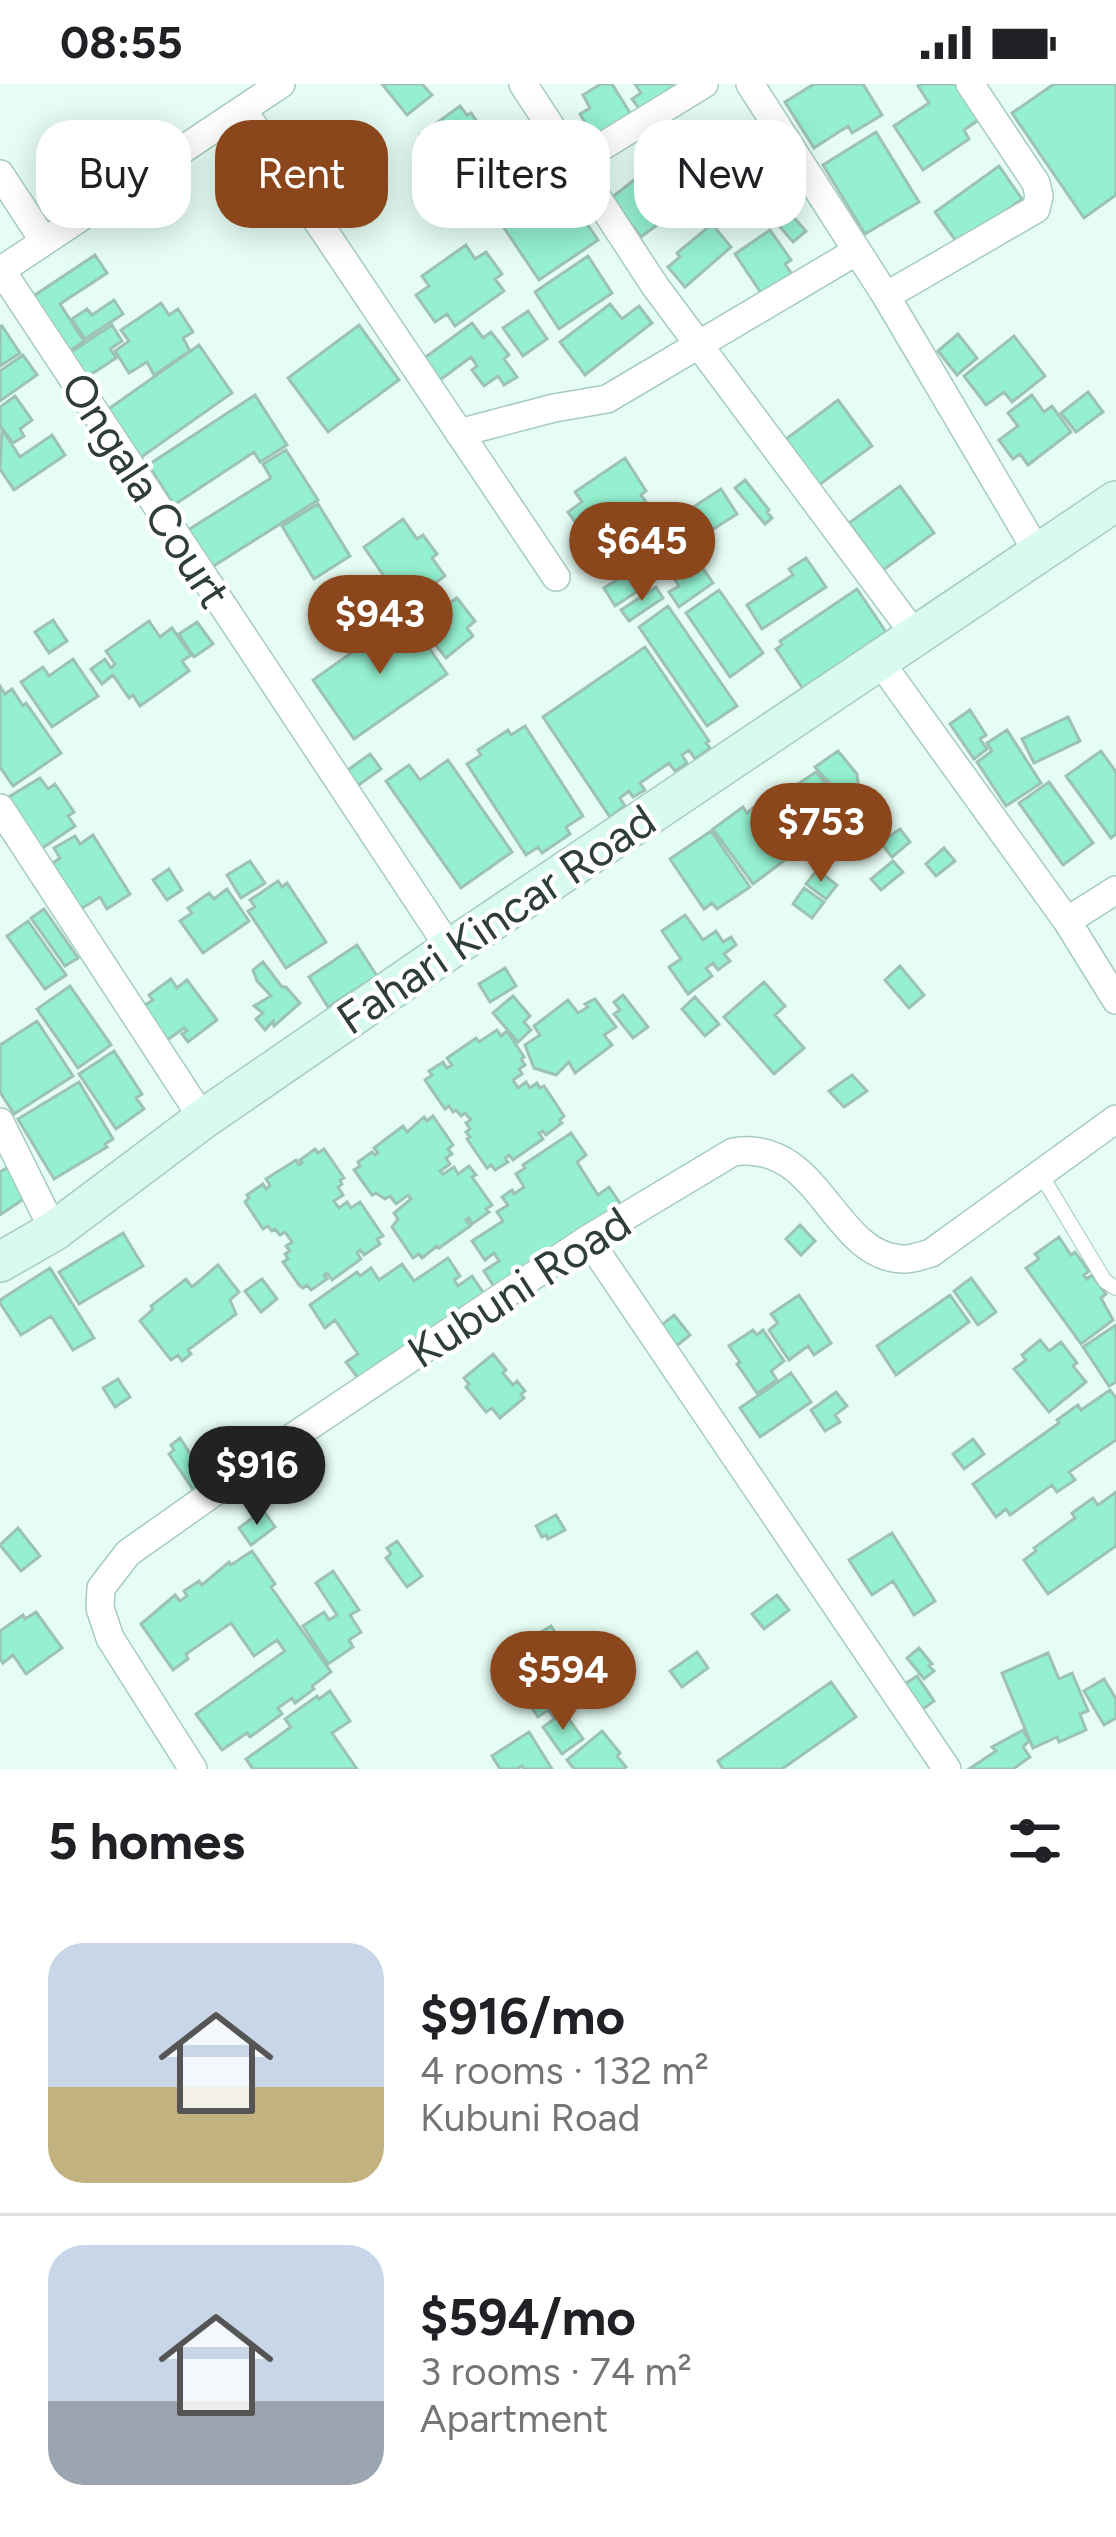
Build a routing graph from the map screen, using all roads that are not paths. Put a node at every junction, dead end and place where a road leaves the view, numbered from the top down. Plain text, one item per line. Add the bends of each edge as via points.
1 (281, 84) edge
2 (523, 84) edge
3 (704, 84) edge
4 (750, 84) edge
5 (970, 84) edge
6 (243, 110) junction
7 (546, 120) edge
8 (610, 142) edge
9 (0, 174) edge
10 (610, 217) edge
11 (44, 241) junction
12 (857, 251) junction
13 (0, 271) edge
14 (886, 296) junction
15 (699, 344) junction
16 (459, 433) junction
17 (1116, 501) edge
18 (1038, 553) junction
19 (556, 577) dead end
20 (915, 635) junction
21 (878, 659) junction
22 (0, 808) edge
23 (1116, 890) edge
24 (1066, 921) junction
25 (450, 949) junction
26 (1116, 1000) edge
27 (203, 1119) junction
28 (1116, 1119) edge
29 (0, 1122) edge
30 (1040, 1173) junction
31 (54, 1231) junction
32 (587, 1239) junction
33 (0, 1262) edge
34 (1116, 1288) edge
35 (193, 1769) edge
36 (947, 1769) edge

1 - 6 street
2 - 7 street
3 - 8 street
4 - 12 street
5 - 14 street via 1036,183 1036,209
6 - 11 street
6 - 16 street
9 - 11 street
10 - 15 street
11 - 13 street
12 - 14 street
12 - 15 street
13 - 25 street, Ongala Court
14 - 18 street
15 - 16 street via 607,400
15 - 20 street
16 - 19 street
17 - 18 street, Fahari Kincar Road
18 - 20 street, Fahari Kincar Road
20 - 21 street, Fahari Kincar Road
21 - 24 street
21 - 25 street, Fahari Kincar Road
22 - 27 street
23 - 24 street
24 - 26 street
25 - 27 street, Fahari Kincar Road
27 - 31 street, Fahari Kincar Road
28 - 30 street, Kubuni Road
29 - 31 street
30 - 32 street, Kubuni Road via 931,1253 902,1259 869,1249 785,1158 756,1148 734,1152
30 - 34 lane
31 - 33 street, Fahari Kincar Road
32 - 35 street, Kubuni Road via 147,1539 100,1588 110,1638
32 - 36 street

